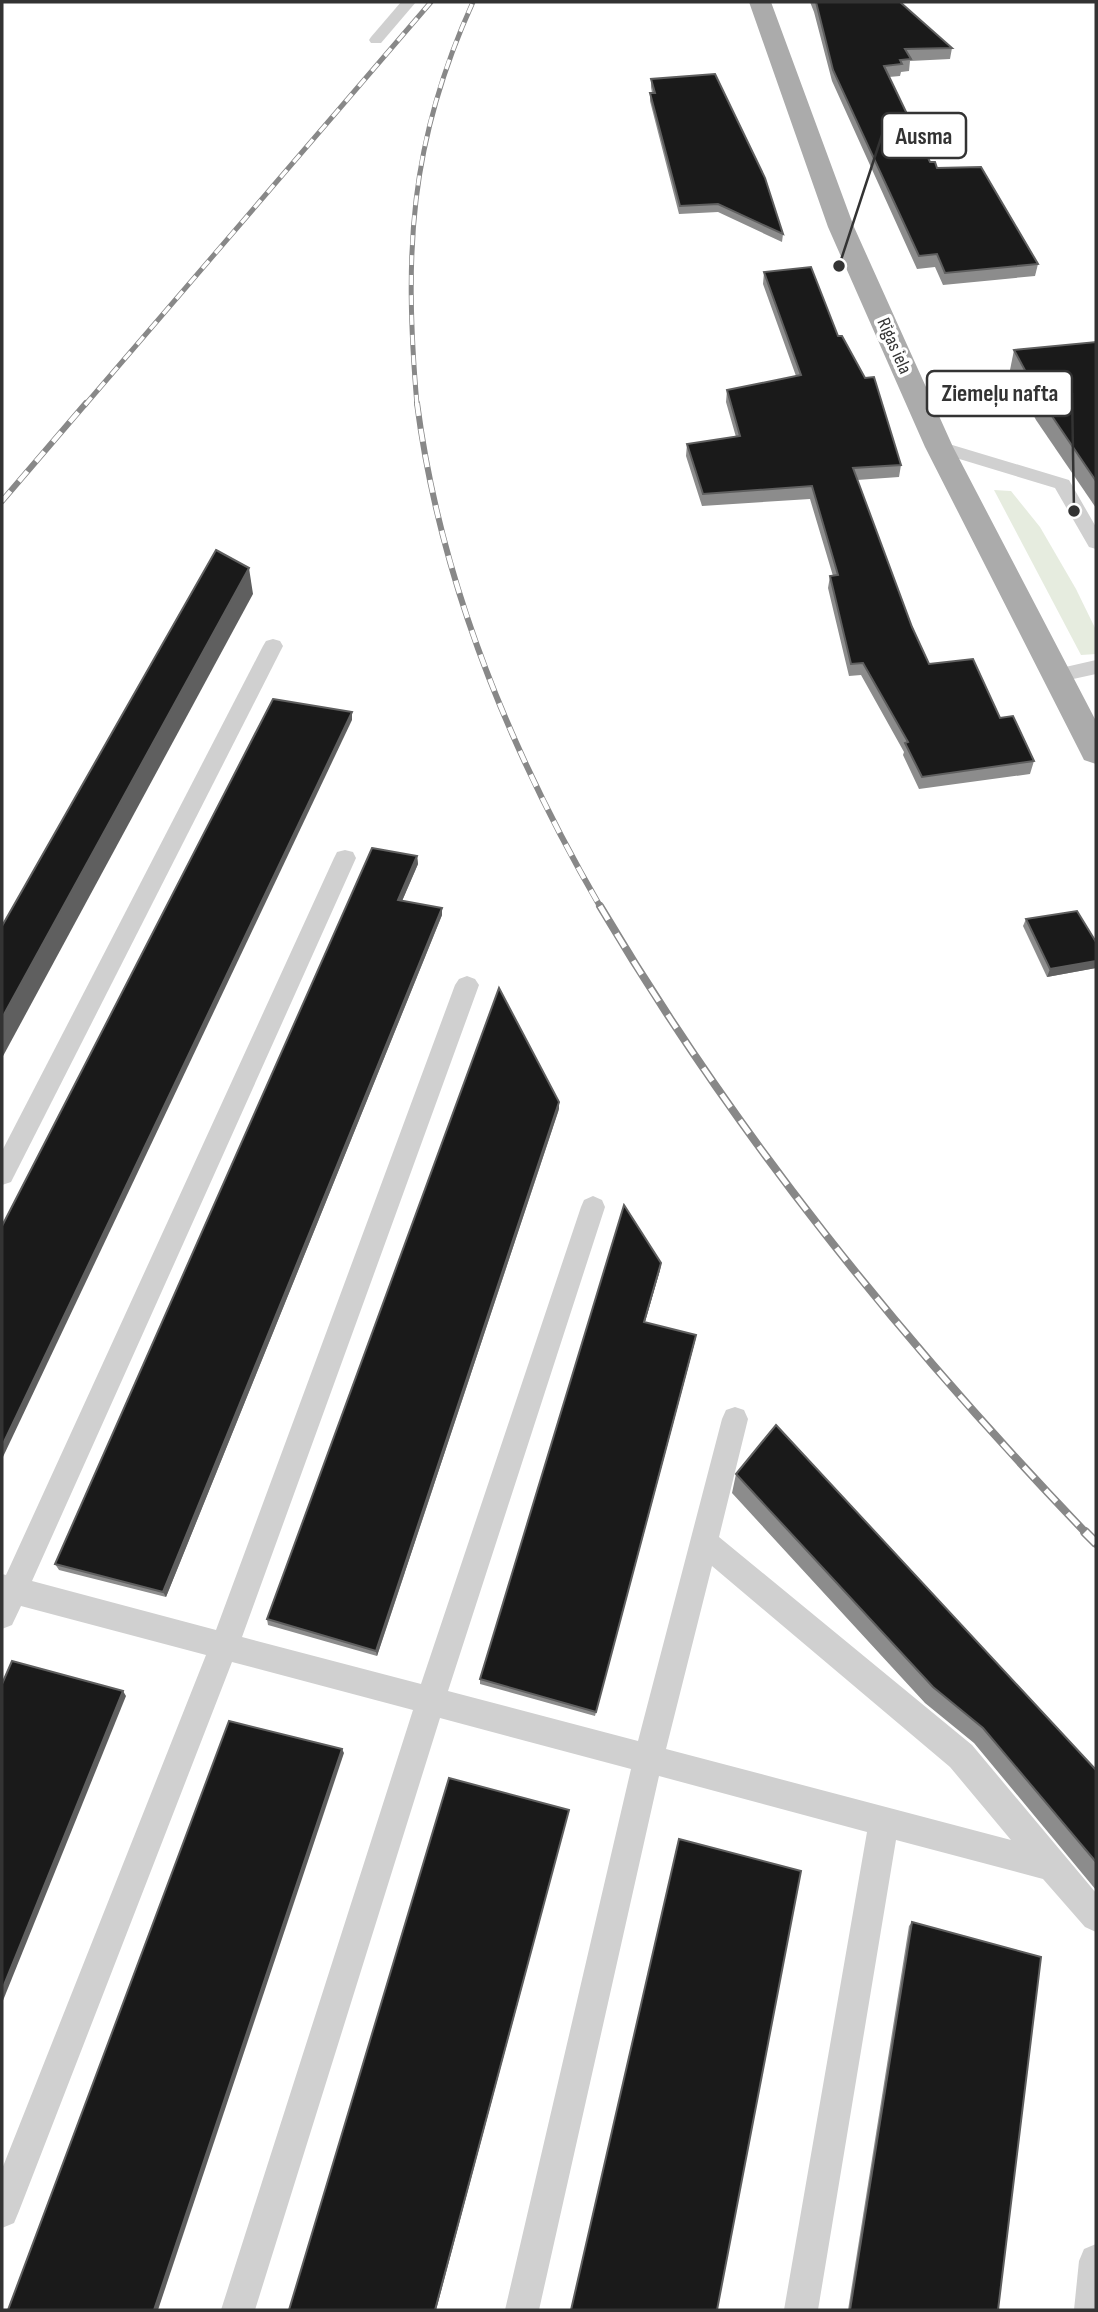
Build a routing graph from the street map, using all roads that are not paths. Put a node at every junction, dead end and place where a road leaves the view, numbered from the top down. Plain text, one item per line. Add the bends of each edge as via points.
1 (409, 2) edge
2 (760, 2) edge
3 (376, 40) dead end
4 (939, 447) junction
5 (1096, 543) edge
6 (273, 646) dead end
7 (1096, 667) edge
8 (1055, 676) junction
9 (1092, 739) edge
10 (345, 858) dead end
11 (467, 985) dead end
12 (2, 1175) edge
13 (593, 1207) dead end
14 (734, 1419) dead end
15 (703, 1541) junction
16 (5, 1598) edge
17 (224, 1647) junction
18 (430, 1702) junction
19 (648, 1761) junction
20 (884, 1823) junction
21 (1052, 1866) junction
22 (1096, 1916) edge
23 (2, 2211) edge
24 (1096, 2261) edge
25 (238, 2310) edge
26 (522, 2310) edge
27 (801, 2310) edge
28 (1091, 2310) edge

1 - 3 lane
2 - 4 main road, Rīgas iela via 841,226
4 - 5 lane via 1062,484
4 - 8 main road, Rīgas iela
6 - 12 lane
7 - 8 lane
8 - 9 main road, Rīgas iela
10 - 16 lane
11 - 17 lane
13 - 18 lane
14 - 15 lane
15 - 19 lane
15 - 21 lane via 961,1756
16 - 17 lane
17 - 18 lane
17 - 23 lane
18 - 19 lane
18 - 25 lane
19 - 20 lane
19 - 26 lane
20 - 21 lane
20 - 27 lane
21 - 22 lane
24 - 28 lane

